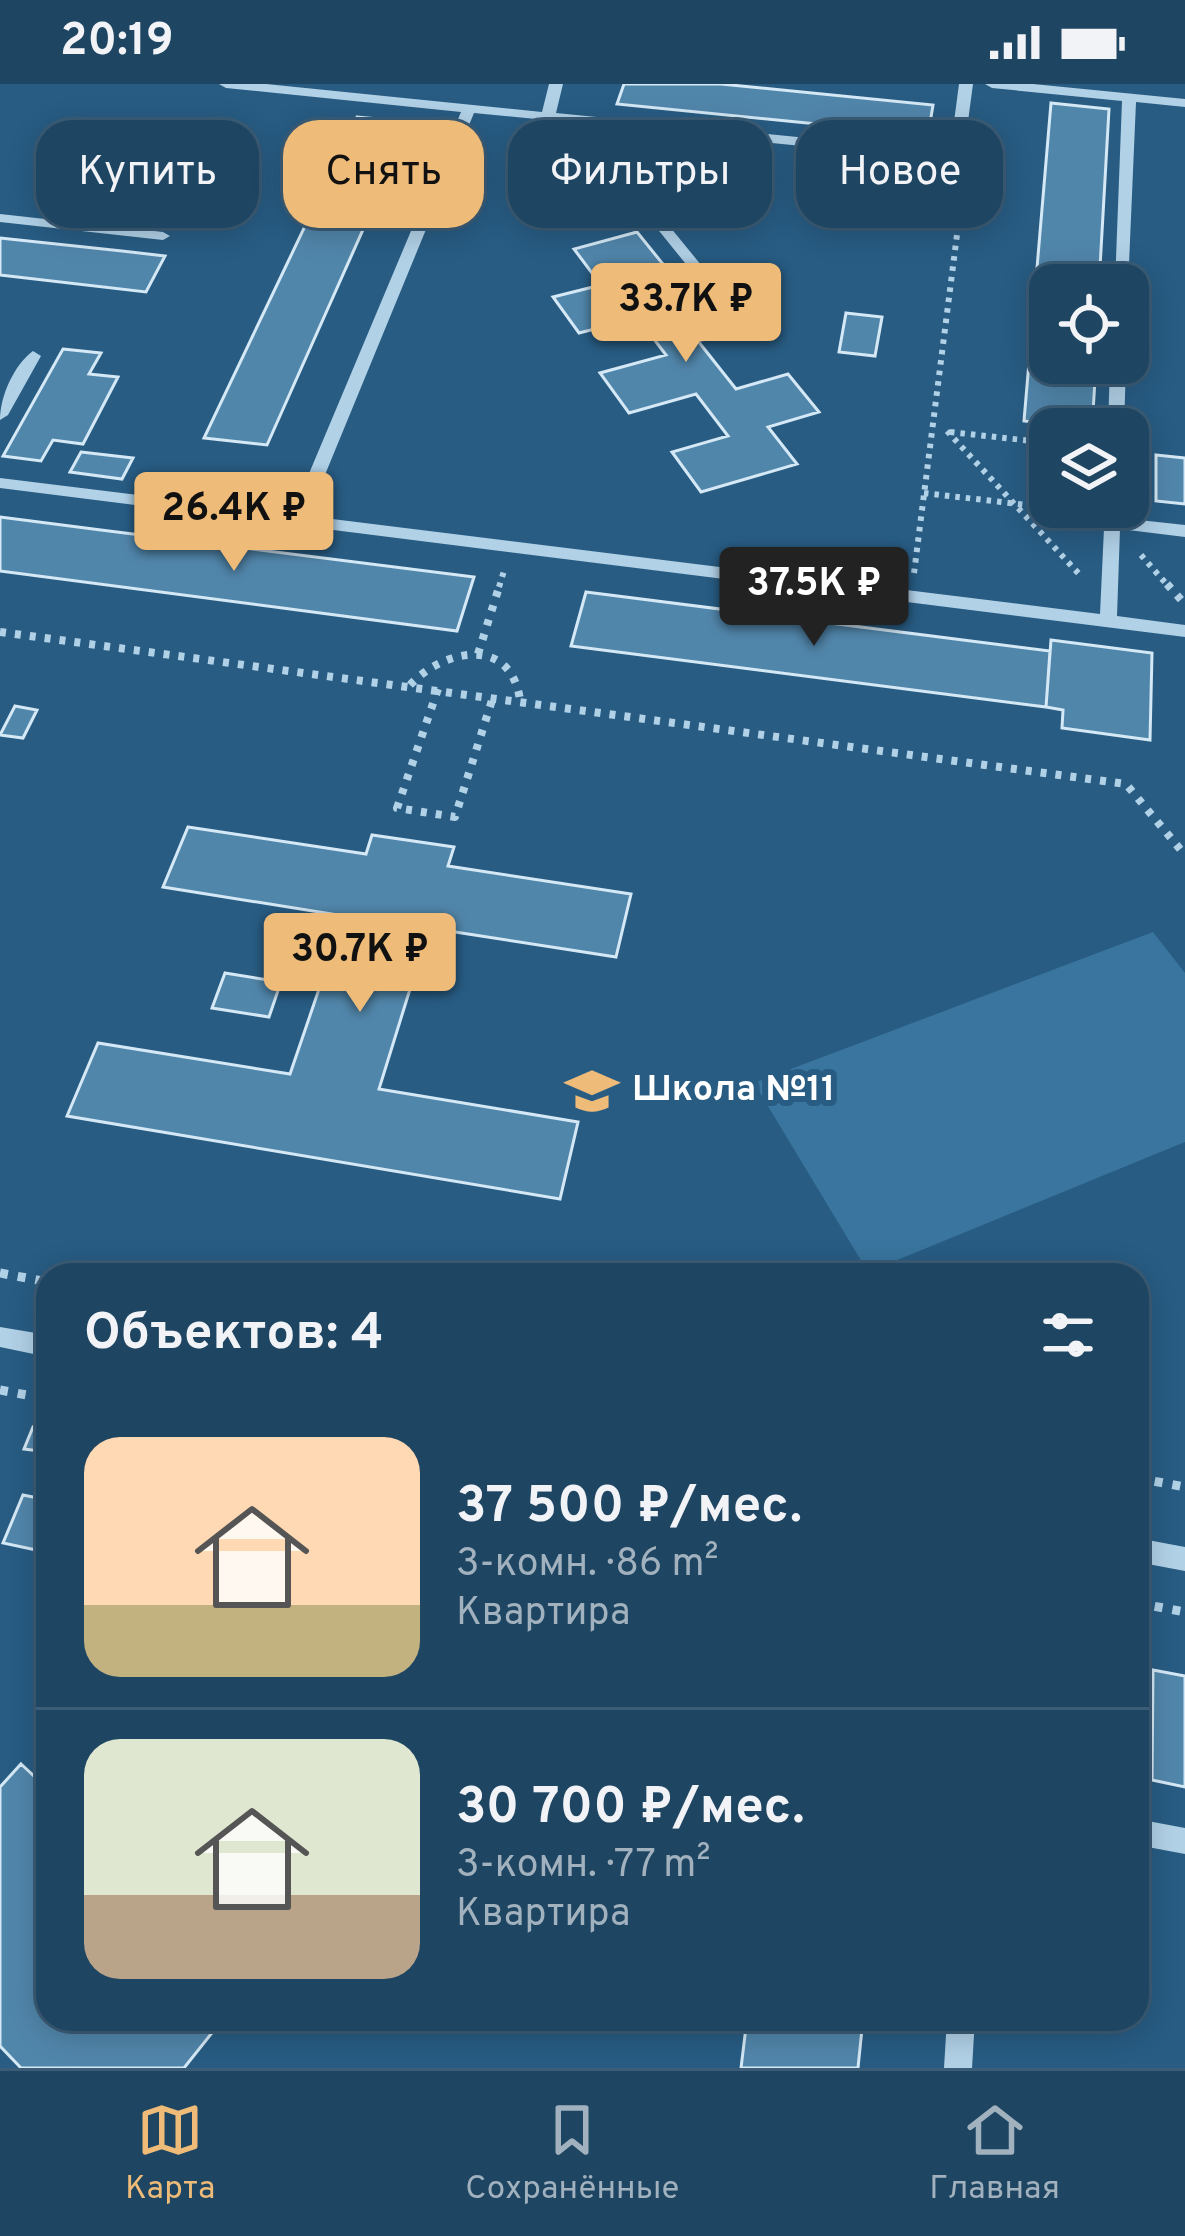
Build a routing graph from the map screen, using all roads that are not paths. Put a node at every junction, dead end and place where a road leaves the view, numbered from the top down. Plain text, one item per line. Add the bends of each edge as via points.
1 (226, 84) edge
2 (556, 84) edge
3 (966, 84) edge
4 (992, 84) edge
5 (1129, 97) junction
6 (1185, 103) edge
7 (469, 108) junction
8 (548, 116) junction
9 (588, 120) edge
10 (961, 120) edge
11 (0, 218) edge
12 (664, 228) edge
13 (163, 236) dead end
14 (1123, 264) edge
15 (703, 276) dead end
16 (33, 356) dead end
17 (0, 415) edge
18 (0, 483) edge
19 (298, 520) junction
20 (1149, 523) edge
21 (1111, 528) edge
22 (1185, 531) edge
23 (1108, 614) junction
24 (1185, 631) edge
25 (0, 1337) edge
26 (36, 1344) edge
27 (1149, 1552) edge
28 (1185, 1559) edge
29 (1149, 1834) edge
30 (1185, 1841) edge
31 (960, 2031) edge
32 (958, 2068) edge

1 - 7 street
2 - 8 street
3 - 10 street
4 - 5 street
5 - 6 street
5 - 14 street
7 - 8 street
7 - 19 street
8 - 9 street
11 - 13 street
12 - 15 street
16 - 17 street
18 - 19 street
19 - 23 street
20 - 22 street
21 - 23 street
23 - 24 street
25 - 26 street
27 - 28 street
29 - 30 street
31 - 32 street

